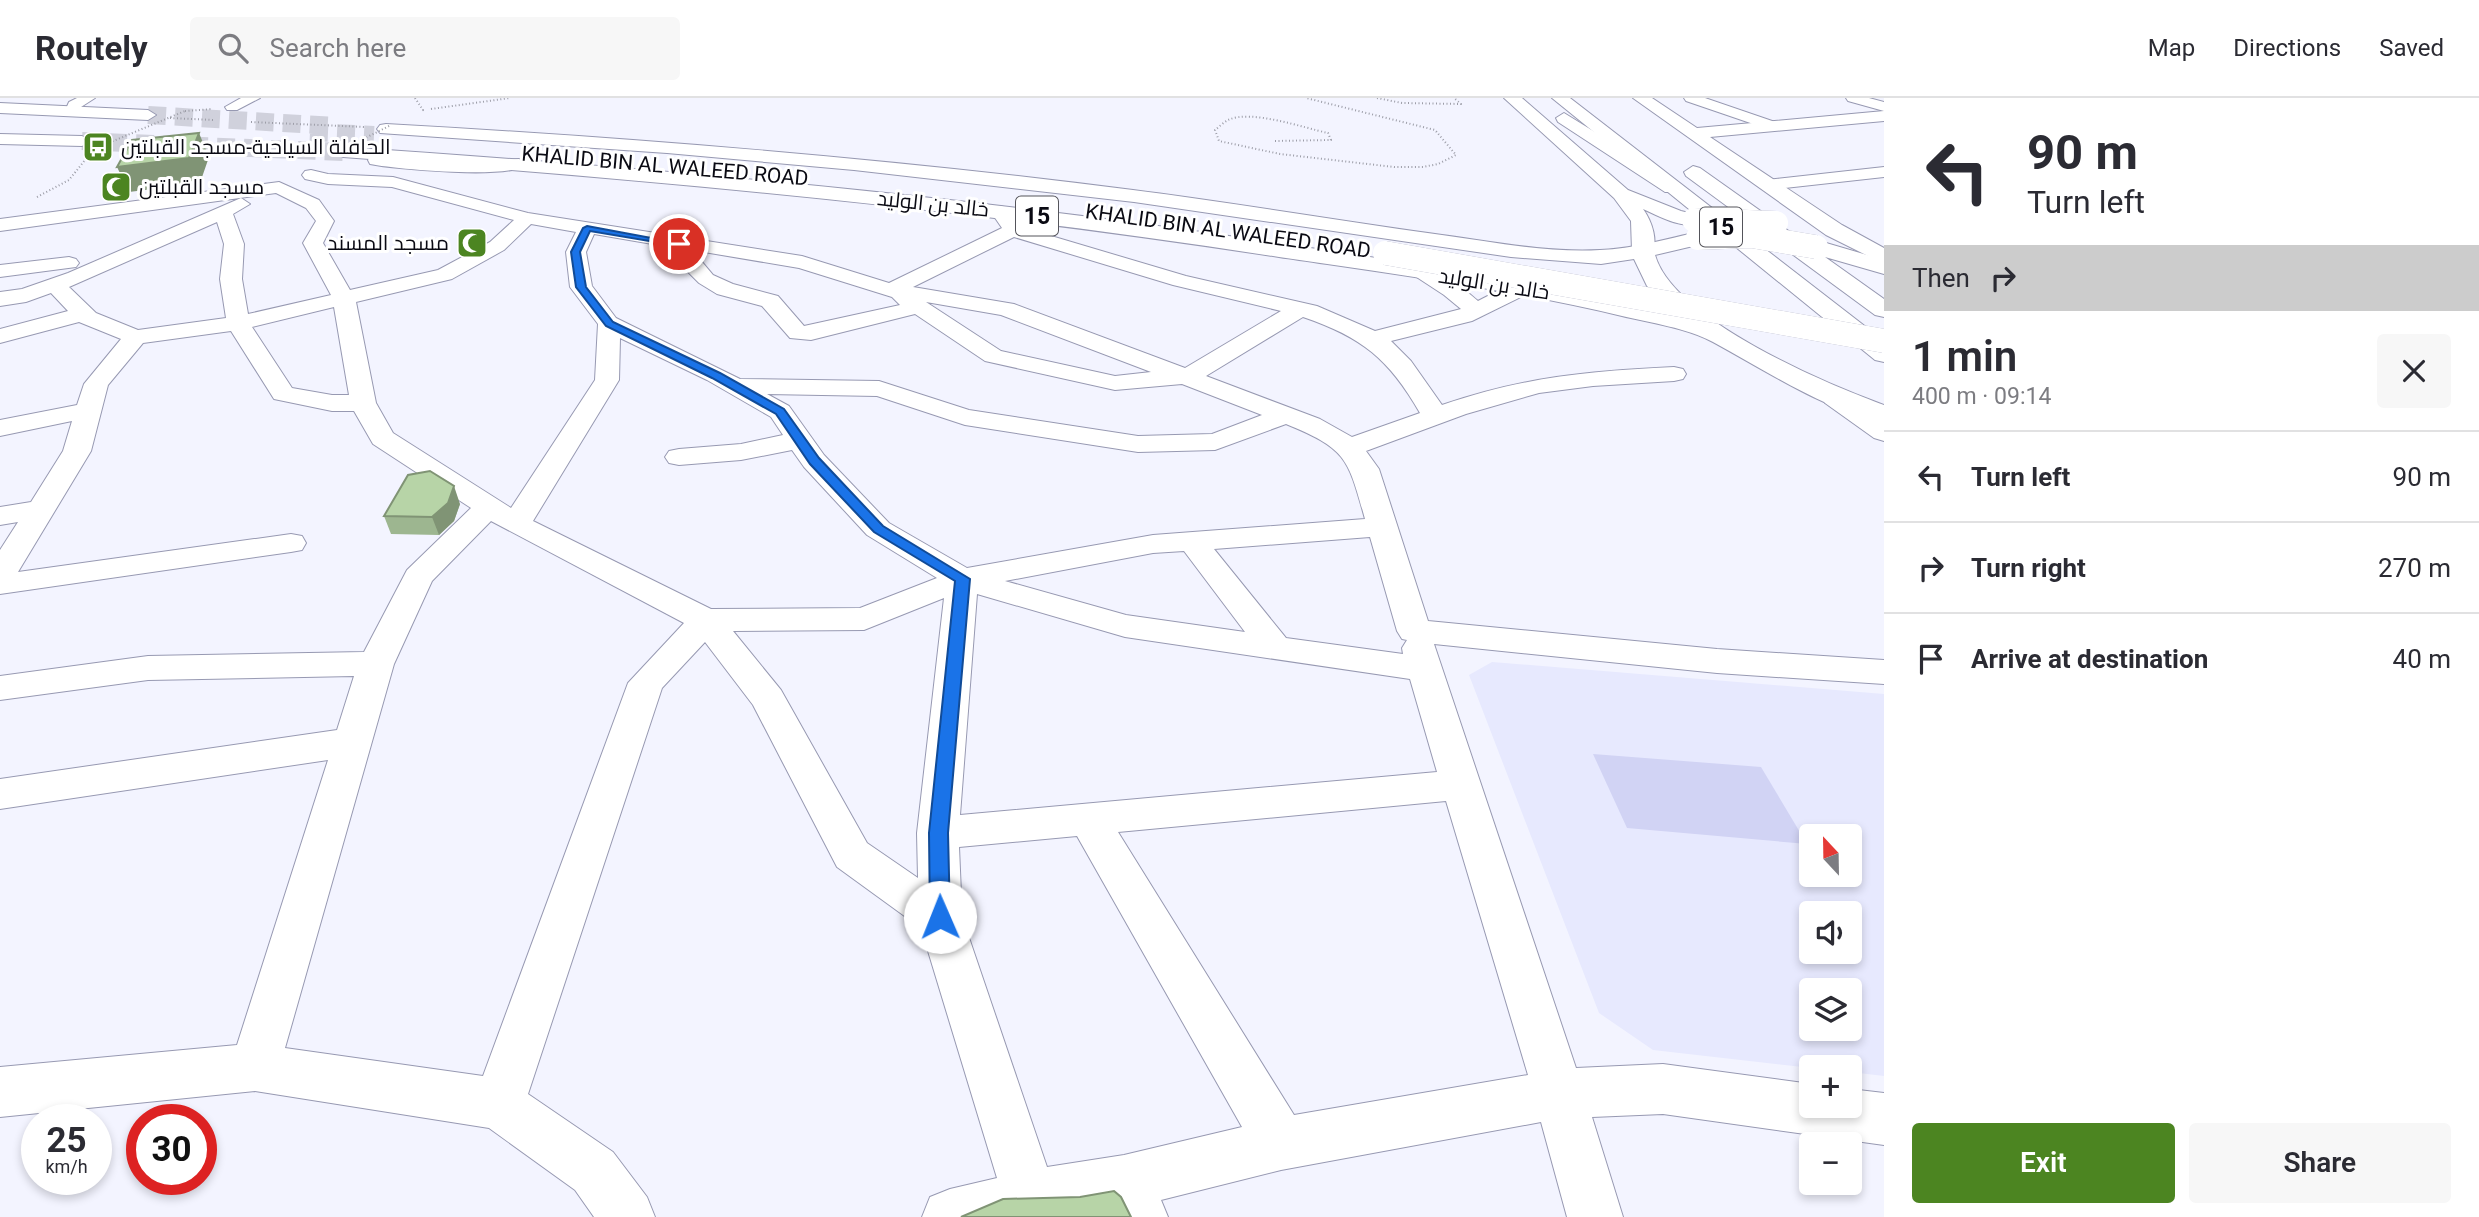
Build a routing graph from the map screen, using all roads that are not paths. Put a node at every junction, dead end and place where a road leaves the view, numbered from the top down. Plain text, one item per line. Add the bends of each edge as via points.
1 (88, 98) edge
2 (253, 98) edge
3 (1512, 98) edge
4 (1533, 98) edge
5 (1560, 98) edge
6 (1642, 98) edge
7 (1691, 98) edge
8 (1853, 98) edge
9 (232, 107) dead end
10 (1884, 107) edge
11 (0, 108) edge
12 (72, 111) junction
13 (148, 115) tunnel mouth
14 (1884, 116) edge
15 (0, 118) edge
16 (123, 124) tunnel mouth
17 (0, 126) edge
18 (1773, 126) junction
19 (1692, 134) junction
20 (0, 139) edge
21 (364, 140) junction
22 (1674, 158) dead end
23 (519, 164) junction
24 (1884, 172) edge
25 (311, 175) junction
26 (1847, 176) junction
27 (279, 187) junction
28 (1776, 190) junction
29 (1884, 190) edge
30 (1677, 191) junction
31 (1621, 194) junction
32 (247, 201) junction
33 (223, 212) junction
34 (1000, 212) junction
35 (1048, 217) junction
36 (527, 218) junction
37 (587, 228) junction
38 (4, 229) edge
39 (1696, 229) junction
40 (1013, 230) junction
41 (151, 233) junction
42 (103, 243) dead end
43 (679, 244) junction
44 (78, 247) dead end
45 (1388, 250) junction
46 (1643, 251) junction
47 (1526, 253) junction
48 (1884, 257) edge
49 (0, 258) edge
50 (1884, 267) edge
51 (0, 271) edge
52 (1422, 272) junction
53 (64, 281) junction
54 (0, 288) edge
55 (1521, 288) junction
56 (891, 289) junction
57 (1546, 292) junction
58 (0, 299) edge
59 (344, 299) junction
60 (918, 307) junction
61 (1298, 310) junction
62 (1475, 310) junction
63 (1884, 310) edge
64 (83, 314) junction
65 (238, 323) junction
66 (609, 323) junction
67 (1884, 332) edge
68 (0, 336) edge
69 (136, 337) junction
70 (1723, 337) junction
71 (1373, 339) junction
72 (1884, 341) edge
73 (1884, 355) edge
74 (1674, 374) dead end
75 (1189, 376) junction
76 (735, 386) junction
77 (1835, 397) junction
78 (363, 403) junction
79 (89, 410) junction
80 (1286, 415) junction
81 (1884, 415) edge
82 (1435, 416) junction
83 (0, 428) edge
84 (1884, 432) edge
85 (800, 440) junction
86 (1351, 447) junction
87 (679, 457) dead end
88 (40, 509) junction
89 (502, 515) junction
90 (0, 516) edge
91 (1383, 527) junction
92 (1192, 541) junction
93 (291, 543) dead end
94 (0, 575) edge
95 (962, 579) junction
96 (0, 584) edge
97 (706, 620) junction
98 (1276, 648) junction
99 (1420, 650) junction
100 (376, 664) junction
101 (1884, 672) edge
102 (2, 690) edge
103 (353, 741) junction
104 (1459, 785) junction
105 (0, 794) edge
106 (1088, 819) junction
107 (938, 833) junction
108 (940, 917) junction
109 (255, 1067) junction
110 (0, 1092) edge
111 (1560, 1094) junction
112 (499, 1104) junction
113 (1884, 1119) edge
114 (1282, 1144) junction
115 (1030, 1197) junction
116 (1132, 1199) edge
117 (627, 1217) edge
118 (950, 1217) edge
119 (1595, 1217) edge

1 - 12 street
2 - 9 street
3 - 31 main road
4 - 30 main road
5 - 30 main road, 15
6 - 19 main road
7 - 18 street
8 - 10 street
11 - 12 main road
12 - 13 main road
14 - 18 main road
15 - 16 main road
17 - 20 main road via 92,144
18 - 19 main road
19 - 28 main road
21 - 23 main road, خالد بن الوليد / 15
21 - 45 main road, KHALID BIN AL WALEED ROAD via 553,147 1061,197
21 - 47 main road, خالد بن الوليد / 15 via 747,152 1138,197
22 - 63 main road, 15
23 - 25 street via 463,168 371,160
23 - 34 main road, خالد بن الوليد / 15
24 - 26 street
25 - 27 street
25 - 36 street via 393,182
26 - 28 street
26 - 29 street
27 - 32 street
27 - 38 street
27 - 59 street via 313,204 326,221 313,243
28 - 39 main road, bridge via 1795,217 1776,223
28 - 48 main road
30 - 73 main road, 15
31 - 39 main road
31 - 46 main road via 1640,221
32 - 33 street
32 - 41 street
33 - 53 street
33 - 65 street via 234,244 231,279
34 - 35 main road, خالد بن الوليد / 15
34 - 40 street
35 - 40 street
35 - 52 main road, خالد بن الوليد / 15
36 - 37 street
36 - 59 street via 497,246 445,275
37 - 43 street
37 - 66 street via 576,252 581,287
38 - 41 street via 6,236 116,222 164,225
39 - 46 main road, خالد بن الوليد / 15
39 - 50 main road, خالد بن الوليد / 15, bridge via 1816,247
40 - 56 street
40 - 61 street via 1180,281
41 - 42 street
41 - 51 street via 95,258
43 - 56 street via 802,262
43 - 60 street via 706,279 770,301 798,333
44 - 49 street
45 - 67 main road, KHALID BIN AL WALEED ROAD
45 - 72 main road, KHALID BIN AL WALEED ROAD, bridge
46 - 47 main road, خالد بن الوليد / 15 via 1601,257
46 - 70 main road, خالد بن الوليد / 15 via 1647,269 1658,285
47 - 57 main road, 15 via 1589,270 1604,282 1602,288 1584,292
52 - 55 main road, خالد بن الوليد / 15
52 - 62 street
53 - 54 street
53 - 58 street
53 - 64 street
55 - 57 main road, خالد بن الوليد / 15
55 - 62 street
56 - 60 street
56 - 75 street via 1006,309
57 - 70 main road, خالد بن الوليد / 15 via 1668,318
59 - 65 street
59 - 78 street
60 - 75 street via 993,356 1115,383
61 - 71 street via 1338,321
61 - 75 street
62 - 71 street
64 - 68 street
64 - 69 street
65 - 69 street
65 - 78 street via 283,394
66 - 76 street
66 - 89 street via 607,380
69 - 79 street via 96,384
70 - 77 main road, خالد بن الوليد / 15
71 - 82 street via 1413,379
74 - 82 street via 1568,381
75 - 80 street
76 - 80 street via 879,389 965,417 1138,444 1215,442
76 - 85 street via 780,412
77 - 81 main road, خالد بن الوليد / 15
77 - 84 main road
78 - 89 street via 383,438
79 - 83 street
79 - 88 street via 77,451
80 - 86 street
82 - 86 street
85 - 87 street via 741,452
85 - 95 street via 878,529
86 - 91 street via 1365,468
88 - 90 street
88 - 94 street
89 - 97 street
89 - 100 street via 418,577
91 - 92 street
91 - 99 street
92 - 95 street
92 - 98 street
93 - 96 street
95 - 97 street via 864,619
95 - 98 street via 1125,626
95 - 107 street
97 - 108 street via 768,699 852,855
97 - 112 street via 646,683
98 - 99 street
99 - 101 street
99 - 104 street
100 - 102 street via 148,668
100 - 103 street
103 - 105 street
103 - 109 street
104 - 106 street
104 - 111 street
106 - 107 street
106 - 114 street
107 - 108 street
108 - 115 street
109 - 110 street
109 - 112 street
111 - 113 street via 1663,1089
111 - 114 street
111 - 119 street
112 - 117 street via 594,1171
114 - 116 street
115 - 116 street
115 - 118 street

